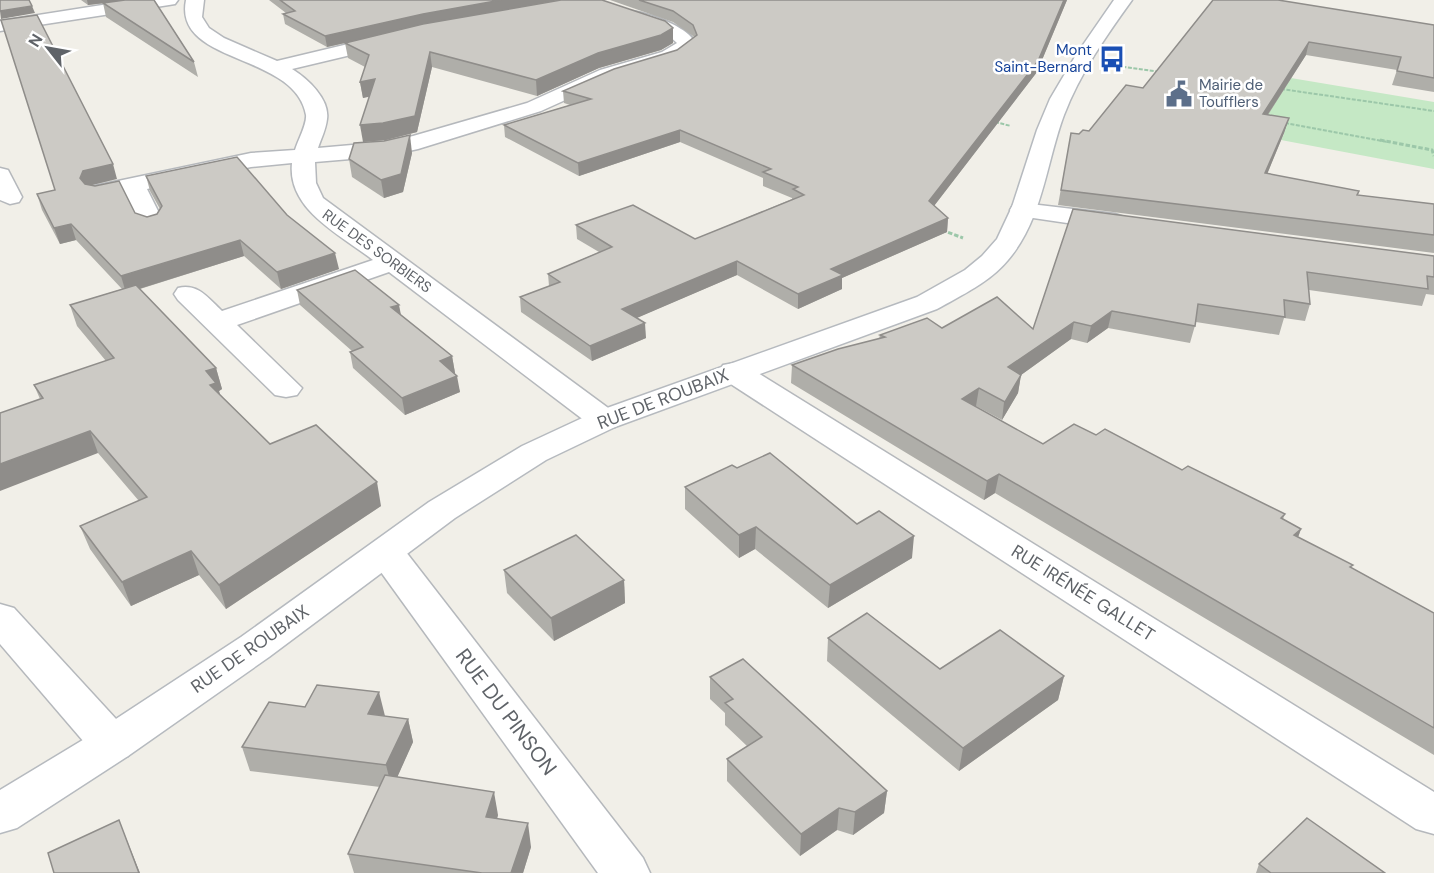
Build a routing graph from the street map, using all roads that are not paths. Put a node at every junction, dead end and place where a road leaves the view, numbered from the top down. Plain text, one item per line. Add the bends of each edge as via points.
1 (169, 0) edge
2 (195, 0) edge
3 (1123, 0) edge
4 (614, 9) edge
5 (0, 26) edge
6 (407, 36) edge
7 (275, 67) junction
8 (306, 154) junction
9 (0, 175) edge
10 (133, 185) junction
11 (99, 192) edge
12 (10, 197) dead end
13 (1022, 210) junction
14 (151, 223) edge
15 (1140, 225) edge
16 (393, 262) junction
17 (188, 294) dead end
18 (217, 322) junction
19 (734, 372) junction
20 (286, 388) dead end
21 (604, 420) junction
22 (387, 552) junction
23 (0, 618) edge
24 (112, 744) junction
25 (0, 814) edge
26 (1433, 815) edge
27 (626, 873) edge

1 - 5 street
2 - 7 street, RUE DES SORBIERS via 193,17 200,29 215,40
3 - 13 street, RUE DE ROUBAIX via 1081,60 1064,93
4 - 8 street via 673,30 686,40 686,45 669,56 626,67 534,107 465,130 386,149
6 - 7 street
7 - 8 street, RUE DES SORBIERS via 296,81 316,107 317,117
8 - 10 street via 251,160
8 - 16 street, RUE DES SORBIERS via 302,175 306,195
9 - 12 street
10 - 11 street
10 - 14 street
13 - 15 street
13 - 19 street, RUE DE ROUBAIX via 1009,242 964,284 927,303
16 - 18 street
16 - 21 street, RUE DES SORBIERS
17 - 18 street
18 - 20 street
19 - 21 street, RUE DE ROUBAIX
19 - 26 street, RUE IRÉNÉE GALLET
21 - 22 street, RUE DE ROUBAIX via 486,481
22 - 24 street, RUE DE ROUBAIX
22 - 27 street, RUE DU PINSON
23 - 24 street
24 - 25 street, RUE DE ROUBAIX

